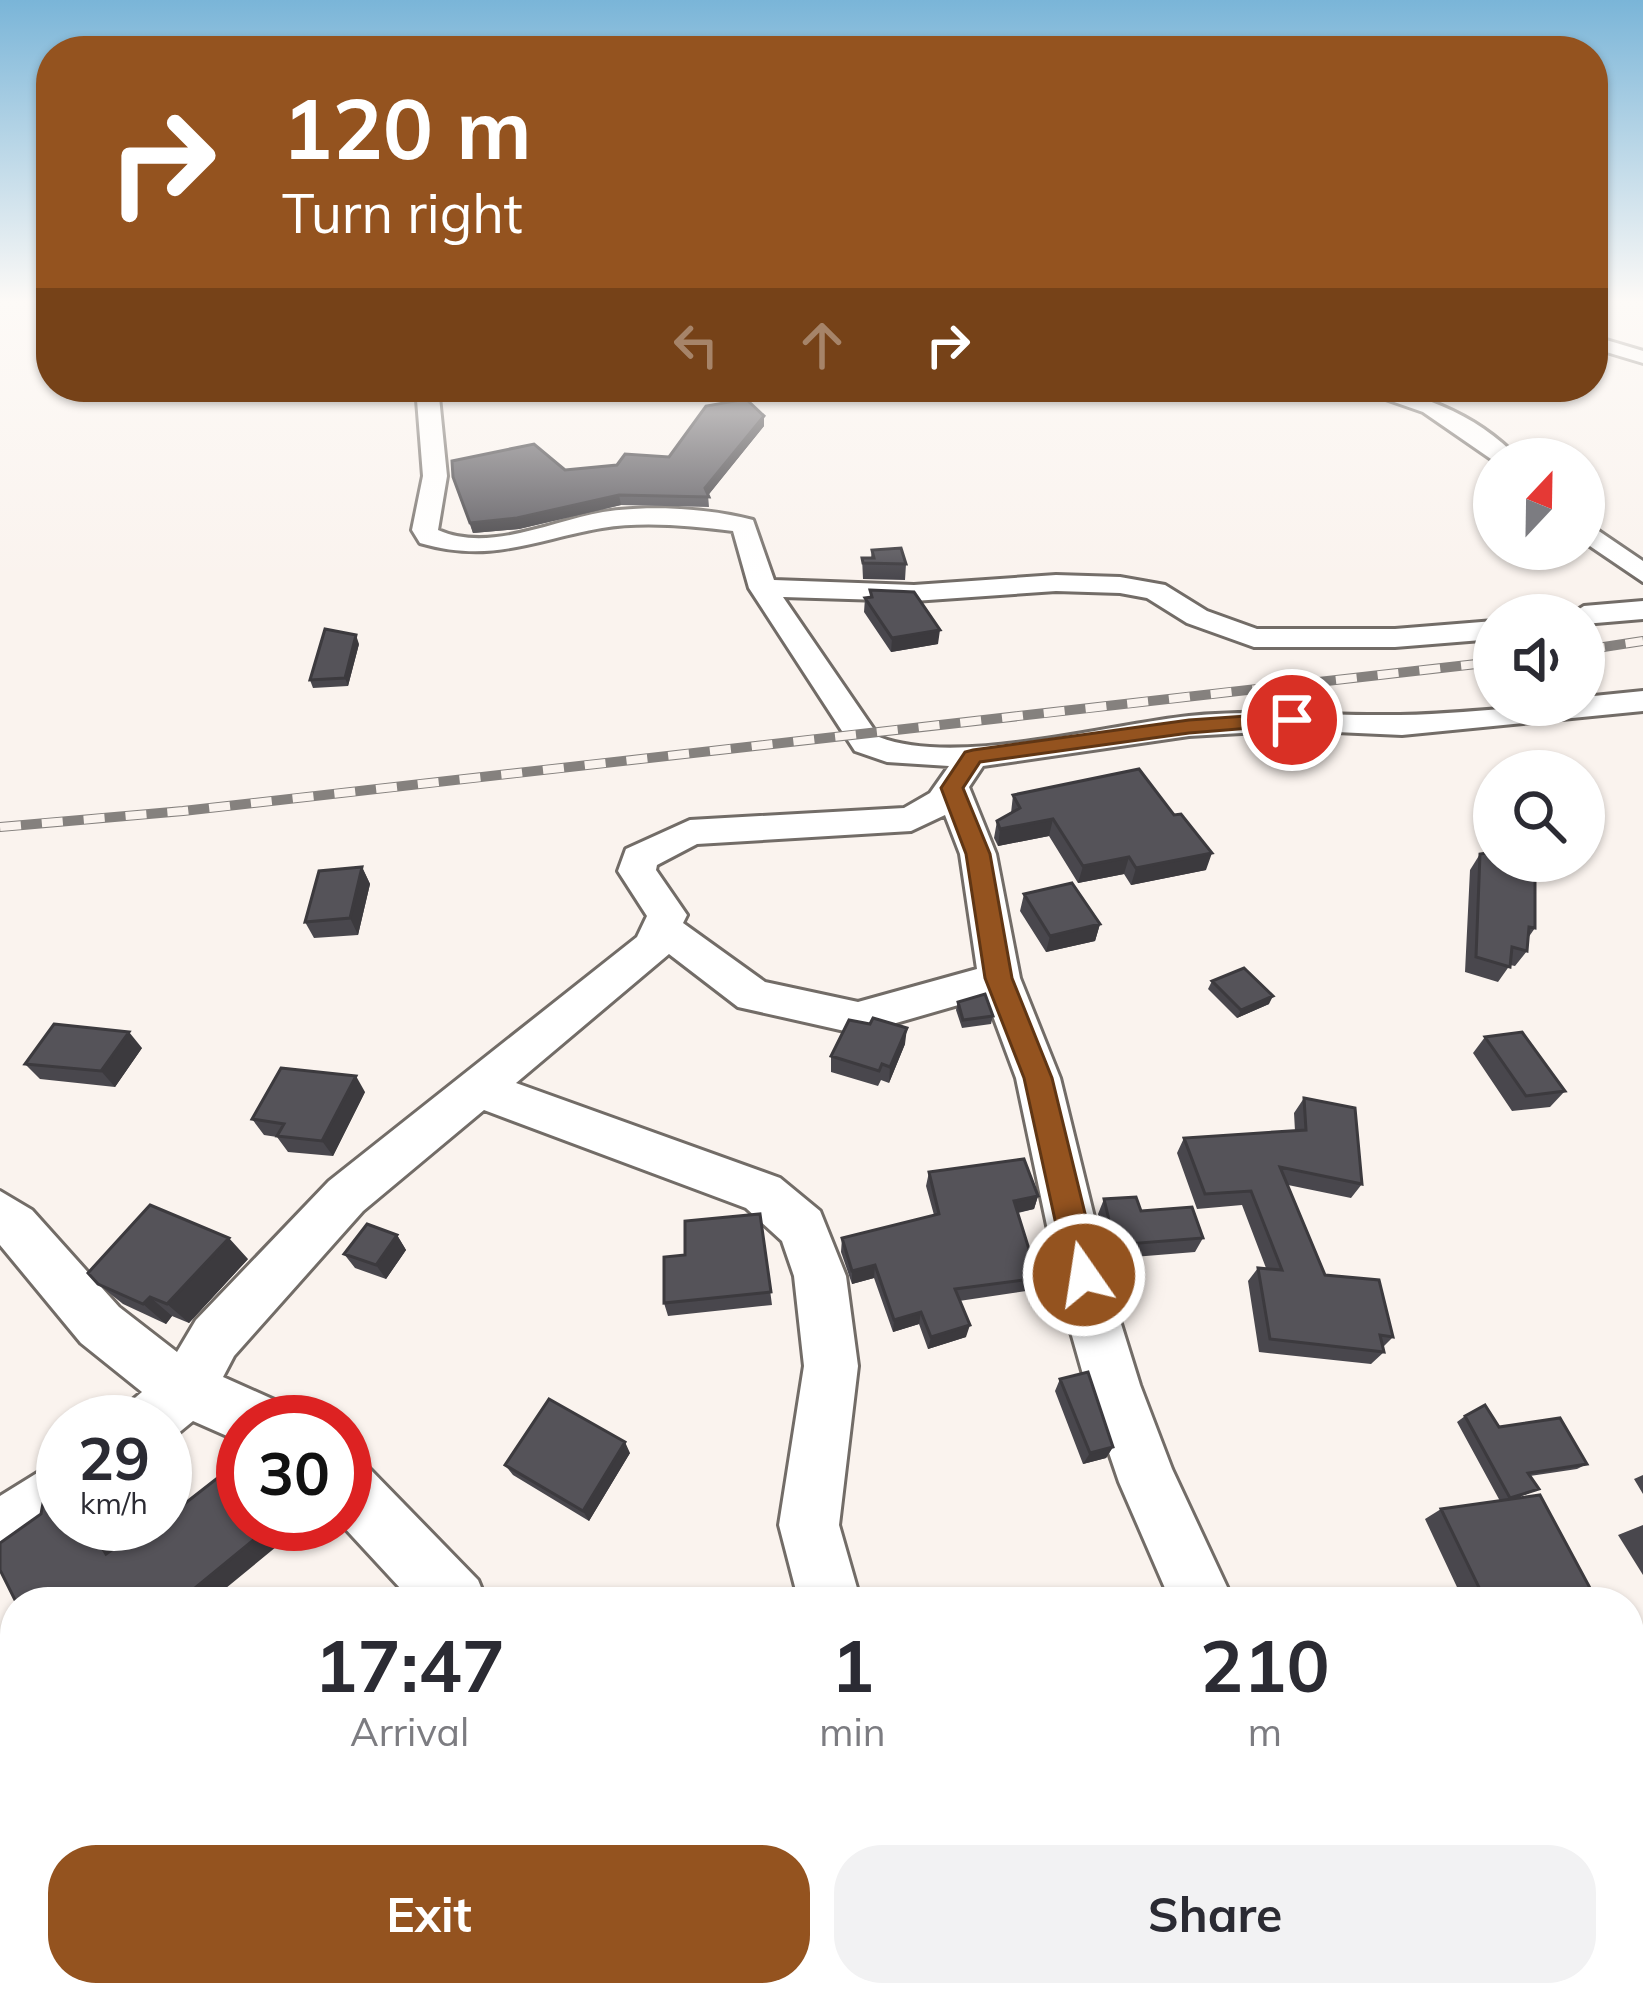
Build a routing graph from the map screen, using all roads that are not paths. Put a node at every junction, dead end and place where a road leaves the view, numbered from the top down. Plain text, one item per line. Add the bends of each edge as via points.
1 (433, 402) edge
2 (1414, 402) edge
3 (1476, 438) edge
4 (1605, 545) edge
5 (1643, 574) edge
6 (763, 588) junction
7 (1643, 610) edge
8 (1605, 613) edge
9 (1473, 632) edge
10 (1643, 701) edge
11 (962, 773) junction
12 (663, 929) junction
13 (999, 978) junction
14 (480, 1089) junction
15 (0, 1213) edge
16 (159, 1395) edge
17 (176, 1395) edge
18 (36, 1506) edge
19 (372, 1514) edge
20 (0, 1532) edge
21 (442, 1587) edge
22 (826, 1587) edge
23 (1196, 1587) edge

1 - 6 street via 437,467 429,537 476,548 602,520 733,523 746,529
2 - 3 street
4 - 5 street
6 - 9 street via 1120,585 1156,591 1254,638
6 - 11 street via 867,744
7 - 8 street
10 - 11 street via 1402,725 1189,726
11 - 12 street via 927,813 911,819 708,830 650,849 637,871 667,914
11 - 13 street
12 - 13 street via 753,996 858,1018
12 - 14 street via 653,946
13 - 23 street via 1038,1078 1113,1385
14 - 17 street via 346,1196 215,1338
14 - 22 street via 763,1193 802,1227 820,1276 831,1366 809,1525
15 - 16 street
18 - 20 street
19 - 21 street

